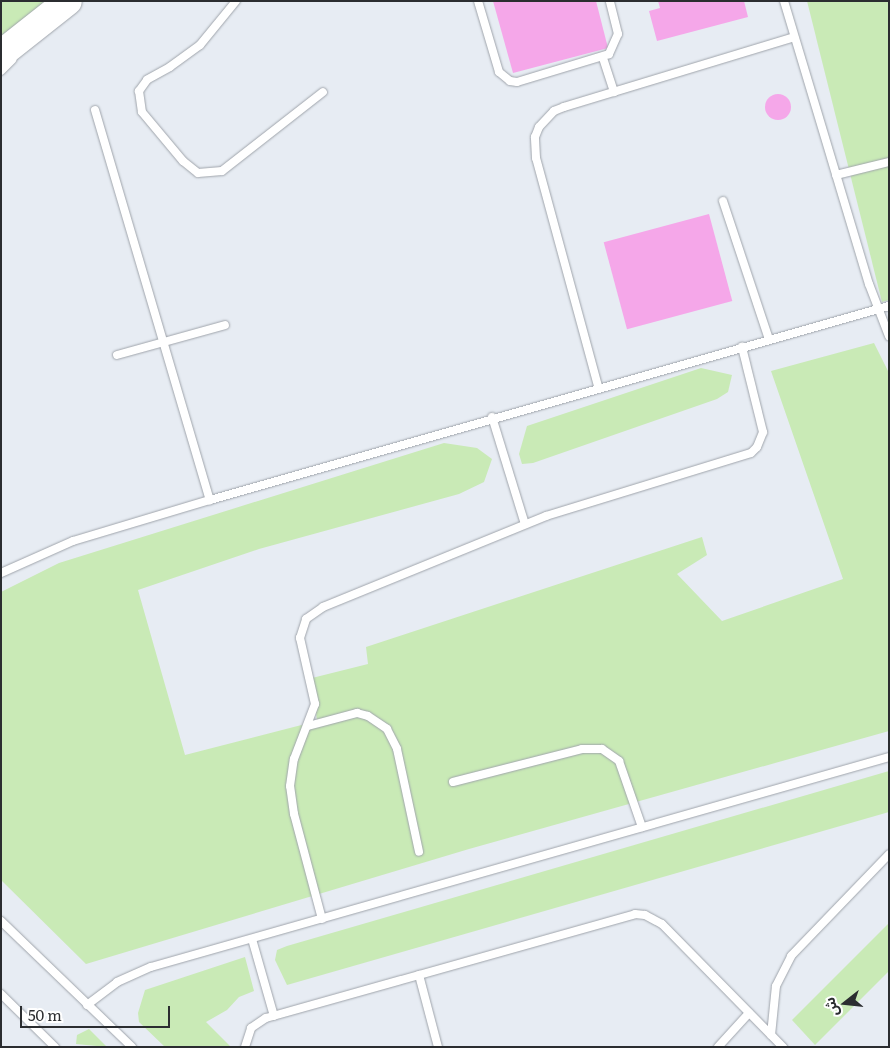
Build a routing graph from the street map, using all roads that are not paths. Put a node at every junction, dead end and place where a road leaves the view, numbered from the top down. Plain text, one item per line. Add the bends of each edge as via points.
1 (236, 1) edge
2 (478, 1) edge
3 (610, 1) edge
4 (784, 1) edge
5 (61, 9) edge
6 (794, 37) junction
7 (1, 54) edge
8 (603, 58) junction
9 (1, 72) edge
10 (323, 92) dead end
11 (614, 92) junction
12 (96, 110) dead end
13 (889, 162) edge
14 (836, 175) junction
15 (723, 201) dead end
16 (889, 306) edge
17 (878, 309) junction
18 (225, 325) dead end
19 (889, 336) edge
20 (769, 339) junction
21 (163, 342) junction
22 (742, 347) junction
23 (117, 355) dead end
24 (598, 386) junction
25 (492, 417) junction
26 (210, 500) junction
27 (524, 524) junction
28 (1, 573) edge
29 (308, 726) junction
30 (889, 757) edge
31 (453, 782) dead end
32 (642, 827) junction
33 (419, 852) dead end
34 (889, 854) edge
35 (322, 919) junction
36 (1, 921) edge
37 (252, 939) junction
38 (419, 975) junction
39 (1, 994) edge
40 (87, 1004) junction
41 (749, 1013) junction
42 (274, 1016) junction
43 (771, 1035) junction
44 (55, 1047) edge
45 (132, 1047) edge
46 (245, 1047) edge
47 (438, 1047) edge
48 (718, 1047) edge
49 (783, 1047) edge

1 - 10 lane via 200,45 170,68 147,80 139,91 142,112 183,162 198,173 222,171
2 - 8 lane via 499,72 510,81 517,82
3 - 8 lane via 618,34 614,48
4 - 6 lane
5 - 7 highway
5 - 9 lane
6 - 11 lane
6 - 14 lane
8 - 11 lane
11 - 24 lane via 554,111 539,127 534,148
12 - 21 lane
13 - 14 lane
14 - 17 lane
15 - 20 lane
16 - 17 lane
17 - 19 lane
17 - 20 lane
18 - 21 lane
20 - 22 lane
21 - 23 lane
21 - 26 lane
22 - 24 lane
22 - 27 lane via 763,432 751,453
24 - 25 lane
25 - 26 lane
25 - 27 lane
26 - 28 lane via 73,541
27 - 29 lane via 314,611 306,619 300,638 315,693
29 - 33 lane via 357,713 368,716 387,729 397,749
29 - 35 lane via 294,759 291,794
30 - 32 lane
31 - 32 lane via 582,749 602,749 619,761
32 - 35 lane
34 - 43 lane via 791,956 776,986
35 - 37 lane
36 - 40 lane
37 - 40 lane via 134,974
37 - 42 lane
38 - 41 lane via 626,917 644,915 662,924
38 - 42 lane
38 - 47 lane
39 - 44 lane
40 - 45 lane
41 - 43 lane
41 - 48 lane
42 - 46 lane via 251,1028
43 - 49 lane

